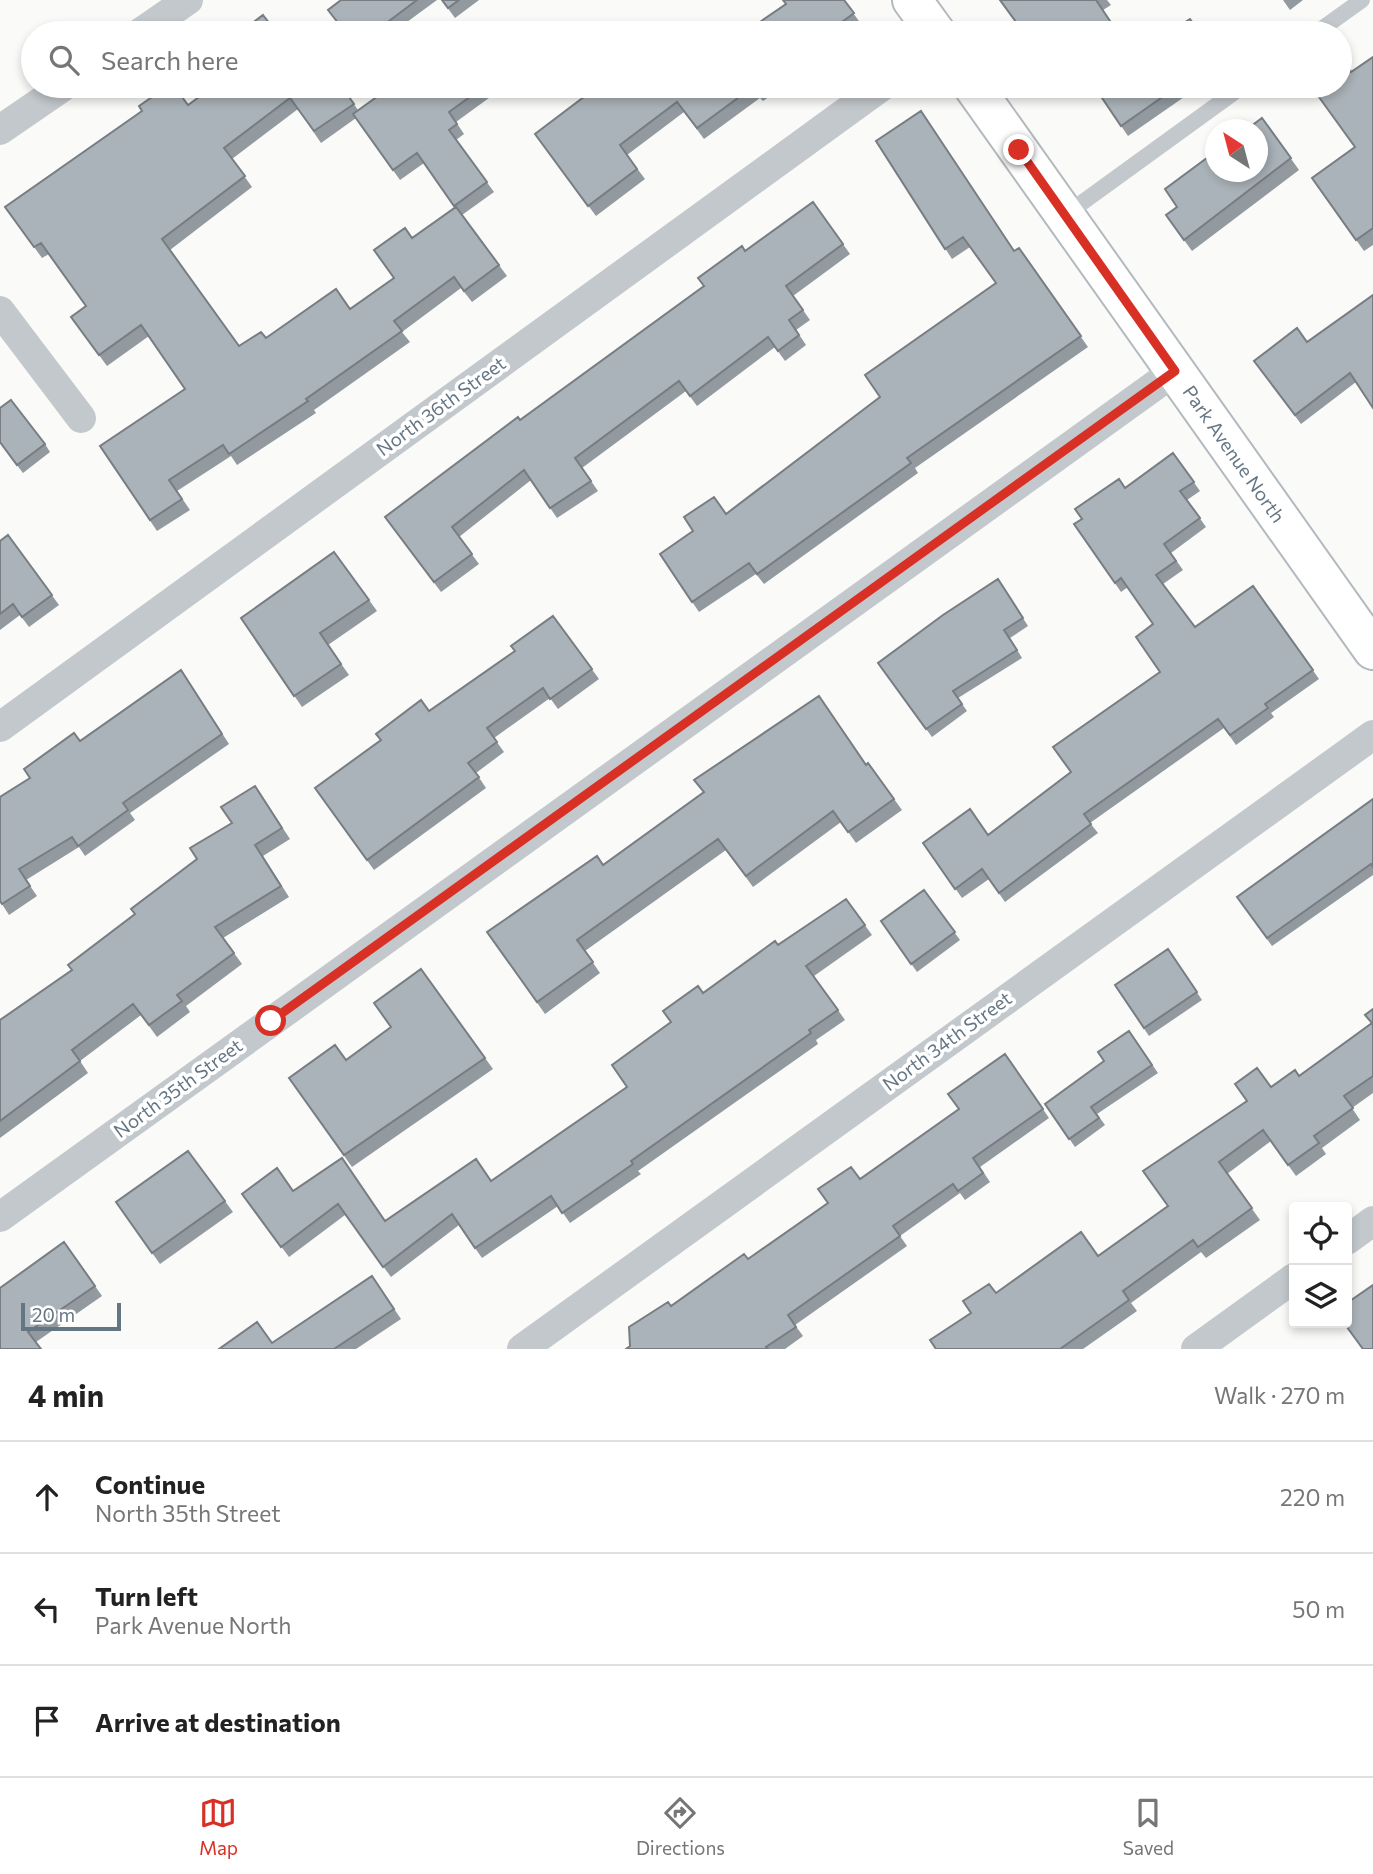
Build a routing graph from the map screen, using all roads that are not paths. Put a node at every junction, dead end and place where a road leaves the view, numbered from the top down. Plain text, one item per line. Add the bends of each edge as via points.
1 (188, 0) edge
2 (912, 0) edge
3 (1362, 0) edge
4 (157, 21) edge
5 (927, 21) edge
6 (1333, 21) edge
7 (47, 98) edge
8 (866, 98) edge
9 (982, 98) edge
10 (1226, 98) edge
11 (0, 130) edge
12 (1065, 215) junction
13 (0, 310) edge
14 (1175, 371) junction
15 (81, 418) dead end
16 (1373, 650) edge
17 (0, 727) edge
18 (1373, 735) edge
19 (0, 1217) edge
20 (1373, 1221) edge
21 (1352, 1236) edge
22 (1289, 1282) edge
23 (522, 1349) edge
24 (1196, 1349) edge

1 - 4 street
2 - 5 street
3 - 6 lane
7 - 11 street
8 - 17 street, North 36th Street
9 - 12 street, Park Avenue North
10 - 12 lane
12 - 14 street, Park Avenue North
13 - 15 street
14 - 16 street, Park Avenue North
14 - 19 street, North 35th Street
18 - 23 street, North 34th Street
20 - 21 street
22 - 24 street

